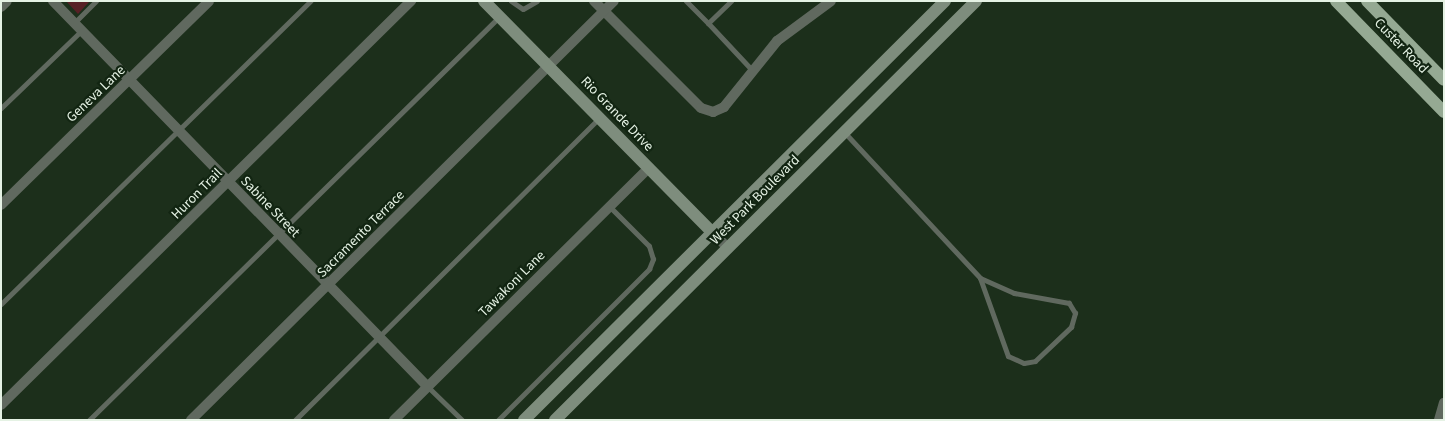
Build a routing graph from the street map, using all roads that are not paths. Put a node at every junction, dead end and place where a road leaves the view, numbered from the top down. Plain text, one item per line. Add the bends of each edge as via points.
1 (7, 1) edge
2 (53, 1) edge
3 (96, 1) edge
4 (208, 1) edge
5 (310, 1) edge
6 (411, 1) edge
7 (484, 1) edge
8 (512, 1) edge
9 (537, 1) edge
10 (594, 1) edge
11 (614, 1) edge
12 (686, 1) edge
13 (731, 1) edge
14 (831, 1) edge
15 (945, 1) edge
16 (976, 1) edge
17 (1336, 1) edge
18 (1367, 1) edge
19 (1, 7) edge
20 (604, 11) junction
21 (500, 17) junction
22 (708, 23) junction
23 (77, 27) junction
24 (548, 66) junction
25 (752, 70) junction
26 (129, 80) junction
27 (1444, 80) edge
28 (1, 108) edge
29 (1444, 112) edge
30 (829, 117) junction
31 (599, 118) junction
32 (178, 131) junction
33 (844, 132) junction
34 (649, 168) junction
35 (228, 183) junction
36 (1, 205) edge
37 (610, 207) junction
38 (712, 232) junction
39 (279, 235) junction
40 (728, 248) junction
41 (980, 278) junction
42 (328, 286) junction
43 (1, 304) edge
44 (378, 337) junction
45 (428, 387) junction
46 (1444, 404) edge
47 (1, 406) edge
48 (90, 420) edge
49 (191, 420) edge
50 (295, 420) edge
51 (394, 420) edge
52 (462, 420) edge
53 (498, 420) edge
54 (524, 420) edge
55 (555, 420) edge
56 (1439, 420) edge

1 - 19 street
2 - 23 street, Sabine Street
3 - 23 lane
4 - 26 street, Geneva Lane
5 - 32 lane
6 - 35 street, Huron Trail
7 - 21 main road, Rio Grande Drive
8 - 9 lane via 523,9
10 - 20 street
11 - 20 street, Sacramento Terrace
12 - 22 lane
13 - 22 lane
14 - 25 street via 777,41
15 - 30 main road, West Park Boulevard
16 - 33 main road, West Park Boulevard
17 - 29 main road, Custer Road
18 - 27 main road, Custer Road
20 - 24 street, Sacramento Terrace
20 - 25 street via 707,111 724,107
21 - 24 main road, Rio Grande Drive
21 - 39 lane
22 - 25 lane
23 - 26 street, Sabine Street
23 - 28 lane
24 - 31 main road, Rio Grande Drive
24 - 42 street, Sacramento Terrace
26 - 32 street, Sabine Street
26 - 36 street, Geneva Lane
30 - 33 main road
30 - 38 main road, West Park Boulevard
31 - 34 main road, Rio Grande Drive
31 - 44 lane
32 - 35 street, Sabine Street
32 - 43 lane
33 - 40 main road, West Park Boulevard
33 - 41 lane
34 - 37 street, Tawakoni Lane
34 - 38 main road, Rio Grande Drive
35 - 39 street, Sabine Street
35 - 47 street, Huron Trail
37 - 45 street, Tawakoni Lane
37 - 53 lane via 648,246 653,258 649,269
38 - 40 street, Rio Grande Drive
38 - 54 main road, West Park Boulevard
39 - 42 street, Sabine Street
39 - 48 lane
40 - 55 main road, West Park Boulevard
41 - 41 lane via 1002,346 1015,360 1035,361 1071,327 1074,309 1069,303 1014,293
42 - 44 street, Sabine Street
42 - 49 street, Sacramento Terrace
44 - 45 street, Sabine Street
44 - 50 lane
45 - 51 street, Tawakoni Lane
45 - 52 lane
46 - 56 street

